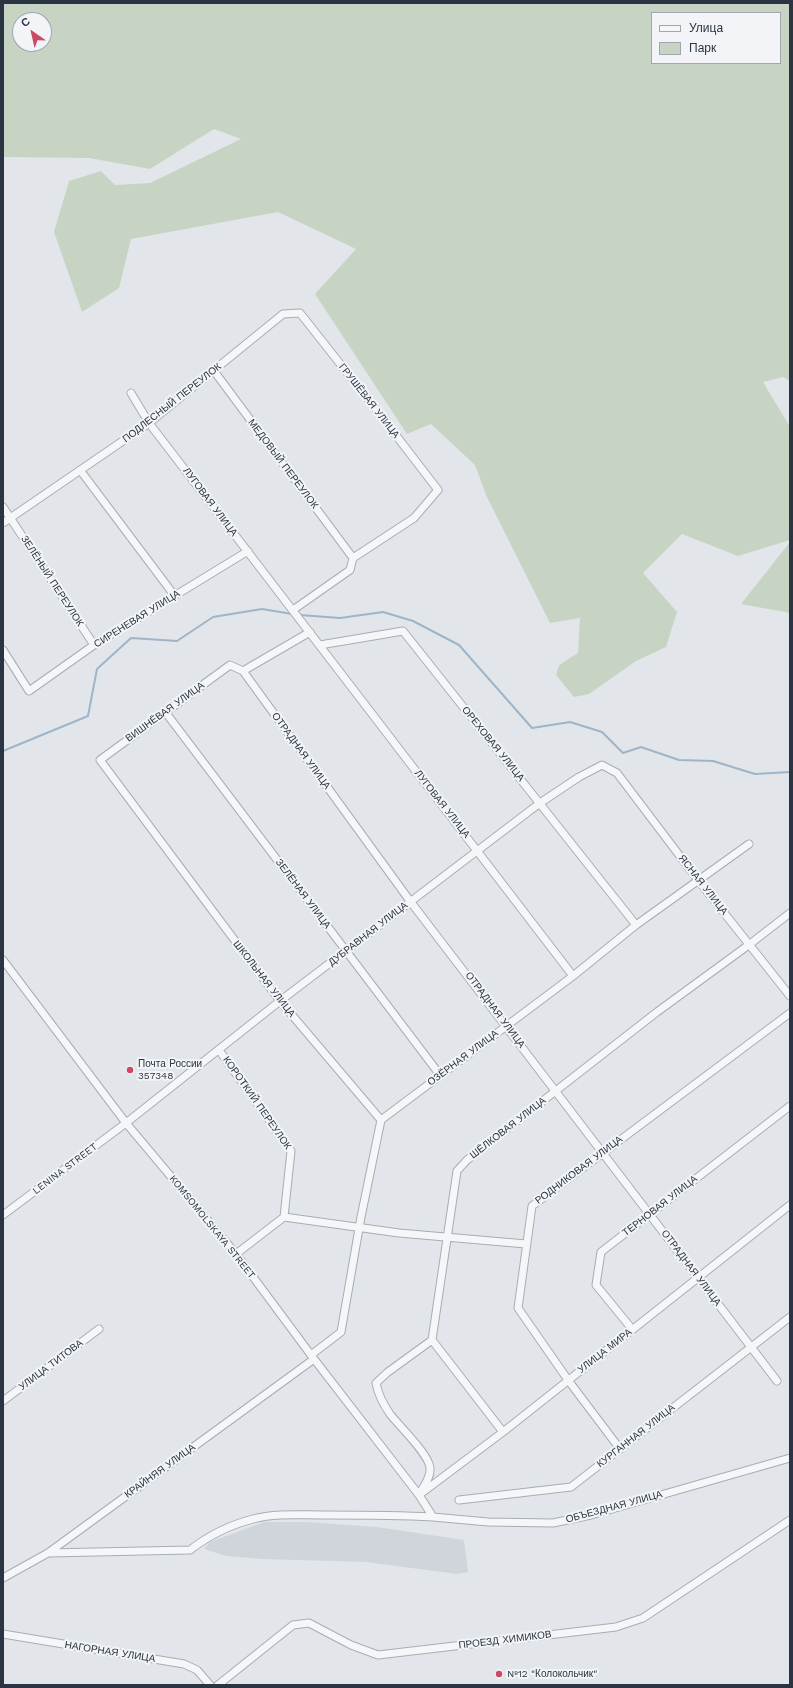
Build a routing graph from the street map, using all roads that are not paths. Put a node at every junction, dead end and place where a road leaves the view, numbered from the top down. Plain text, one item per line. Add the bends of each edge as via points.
1 (300, 313) joint
2 (214, 371) junction
3 (131, 392) dead end
4 (149, 423) junction
5 (80, 470) junction
6 (3, 507) edge
7 (10, 517) junction
8 (3, 523) edge
9 (248, 551) junction
10 (353, 558) junction
11 (174, 596) junction
12 (293, 610) junction
13 (310, 632) junction
14 (94, 645) junction
15 (320, 645) junction
16 (3, 650) edge
17 (243, 671) junction
18 (166, 713) junction
19 (617, 773) joint
20 (540, 803) junction
21 (153, 833) joint
22 (749, 844) dead end
23 (478, 850) junction
24 (698, 880) junction
25 (410, 901) junction
26 (790, 913) edge
27 (636, 925) junction
28 (750, 944) junction
29 (346, 951) junction
30 (3, 960) edge
31 (573, 976) junction
32 (790, 996) edge
33 (280, 1001) junction
34 (790, 1013) edge
35 (506, 1025) junction
36 (219, 1050) junction
37 (440, 1075) junction
38 (556, 1091) junction
39 (790, 1106) edge
40 (381, 1120) junction
41 (126, 1123) junction
42 (603, 1152) junction
43 (790, 1205) edge
44 (650, 1214) junction
45 (3, 1215) edge
46 (284, 1217) junction
47 (359, 1227) junction
48 (447, 1237) junction
49 (526, 1244) junction
50 (236, 1254) junction
51 (698, 1277) junction
52 (790, 1317) edge
53 (99, 1329) dead end
54 (632, 1329) junction
55 (432, 1340) junction
56 (751, 1346) junction
57 (313, 1357) junction
58 (568, 1380) junction
59 (777, 1381) dead end
60 (3, 1401) edge
61 (503, 1432) junction
62 (620, 1449) junction
63 (790, 1458) edge
64 (419, 1495) junction
65 (459, 1500) dead end
66 (433, 1517) junction
67 (790, 1520) edge
68 (48, 1553) junction
69 (3, 1578) edge
70 (3, 1634) edge
71 (210, 1685) edge
72 (218, 1685) edge

1 - 2 street, ПОДЛЕСНЫЙ ПЕРЕУЛОК via 283,314
1 - 10 street, ГРУШЁВАЯ УЛИЦА via 438,490 414,518
2 - 4 street, ПОДЛЕСНЫЙ ПЕРЕУЛОК
2 - 10 street, МЕДОВЫЙ ПЕРЕУЛОК
3 - 4 street, ЛУГОВАЯ УЛИЦА
4 - 5 street, ПОДЛЕСНЫЙ ПЕРЕУЛОК
4 - 9 street, ЛУГОВАЯ УЛИЦА
5 - 7 street, ПОДЛЕСНЫЙ ПЕРЕУЛОК
5 - 11 street
6 - 7 street, ЗЕЛЁНЫЙ ПЕРЕУЛОК
7 - 8 street, ПОДЛЕСНЫЙ ПЕРЕУЛОК
7 - 14 street, ЗЕЛЁНЫЙ ПЕРЕУЛОК
9 - 11 street, СИРЕНЕВАЯ УЛИЦА
9 - 12 street, ЛУГОВАЯ УЛИЦА
10 - 12 street via 350,570
11 - 14 street, СИРЕНЕВАЯ УЛИЦА
12 - 13 street, ЛУГОВАЯ УЛИЦА
13 - 15 street, ЛУГОВАЯ УЛИЦА
13 - 17 street
14 - 16 street, СИРЕНЕВАЯ УЛИЦА via 29,691
15 - 20 street, ОРЕХОВАЯ УЛИЦА via 403,631
15 - 23 street, ЛУГОВАЯ УЛИЦА
17 - 18 street, ВИШНЁВАЯ УЛИЦА via 230,665
17 - 25 street, ОТРАДНАЯ УЛИЦА
18 - 21 street, ВИШНЁВАЯ УЛИЦА via 100,760
18 - 29 street, ЗЕЛЁНАЯ УЛИЦА
19 - 20 street, ДУБРАВНАЯ УЛИЦА via 602,765 595,767
19 - 24 street, ЯСНАЯ УЛИЦА
20 - 23 street, ДУБРАВНАЯ УЛИЦА
20 - 27 street, ОРЕХОВАЯ УЛИЦА
21 - 33 street, ШКОЛЬНАЯ УЛИЦА
22 - 24 street, ОЗЁРНАЯ УЛИЦА
23 - 25 street, ДУБРАВНАЯ УЛИЦА
23 - 31 street, ЛУГОВАЯ УЛИЦА
24 - 27 street, ОЗЁРНАЯ УЛИЦА
24 - 28 street, ЯСНАЯ УЛИЦА
25 - 29 street, ДУБРАВНАЯ УЛИЦА
25 - 35 street, ОТРАДНАЯ УЛИЦА
26 - 28 street, ШЁЛКОВАЯ УЛИЦА
27 - 31 street, ОЗЁРНАЯ УЛИЦА
28 - 32 street, ЯСНАЯ УЛИЦА
28 - 38 street, ШЁЛКОВАЯ УЛИЦА
29 - 33 street, ДУБРАВНАЯ УЛИЦА
29 - 37 street, ЗЕЛЁНАЯ УЛИЦА
30 - 41 street, KOMSOMOLSKAYA STREET
31 - 35 street, ОЗЁРНАЯ УЛИЦА
33 - 36 street, ДУБРАВНАЯ УЛИЦА
33 - 40 street, ШКОЛЬНАЯ УЛИЦА
34 - 42 street, РОДНИКОВАЯ УЛИЦА
35 - 37 street, ОЗЁРНАЯ УЛИЦА
35 - 38 street, ОТРАДНАЯ УЛИЦА
36 - 41 street, ДУБРАВНАЯ УЛИЦА
36 - 46 street, КОРОТКИЙ ПЕРЕУЛОК via 291,1151
37 - 40 street, ОЗЁРНАЯ УЛИЦА
38 - 42 street, ОТРАДНАЯ УЛИЦА
38 - 48 street, ШЁЛКОВАЯ УЛИЦА via 467,1160 457,1172
39 - 44 street, ТЕРНОВАЯ УЛИЦА
40 - 47 street
41 - 45 street, LENINA STREET
41 - 50 street, KOMSOMOLSKAYA STREET
42 - 44 street, ОТРАДНАЯ УЛИЦА
42 - 49 street, РОДНИКОВАЯ УЛИЦА via 532,1206
43 - 51 street, УЛИЦА МИРА
44 - 51 street, ОТРАДНАЯ УЛИЦА
44 - 54 street, ТЕРНОВАЯ УЛИЦА via 601,1252 596,1285
46 - 47 street
46 - 50 street
47 - 48 street
47 - 57 street via 341,1332
48 - 49 street
48 - 55 street, ШЁЛКОВАЯ УЛИЦА
49 - 58 street, РОДНИКОВАЯ УЛИЦА via 518,1308
50 - 57 street, KOMSOMOLSKAYA STREET
51 - 54 street, УЛИЦА МИРА
51 - 56 street, ОТРАДНАЯ УЛИЦА
52 - 56 street, КУРГАННАЯ УЛИЦА
53 - 60 street, УЛИЦА ТИТОВА
54 - 58 street, УЛИЦА МИРА
55 - 61 street
55 - 64 street via 376,1383 378,1394 389,1413 427,1458 430,1469 428,1480
56 - 59 street, ОТРАДНАЯ УЛИЦА
56 - 62 street, КУРГАННАЯ УЛИЦА
57 - 64 street, KOMSOMOLSKAYA STREET
57 - 68 street, КРАЙНЯЯ УЛИЦА
58 - 61 street, УЛИЦА МИРА
58 - 62 street, РОДНИКОВАЯ УЛИЦА
61 - 64 street, УЛИЦА МИРА
62 - 65 street, КУРГАННАЯ УЛИЦА via 571,1487
63 - 66 street, ОБЪЕЗДНАЯ УЛИЦА via 591,1515 553,1523 488,1522
64 - 66 street, KOMSOMOLSKAYA STREET
66 - 68 street, ОБЪЕЗДНАЯ УЛИЦА via 285,1515 253,1519 203,1540 190,1550
67 - 72 street, ПРОЕЗД ХИМИКОВ via 643,1618 616,1627 378,1655 351,1645 309,1623 293,1625
68 - 69 street, КРАЙНЯЯ УЛИЦА
70 - 71 street, НАГОРНАЯ УЛИЦА via 184,1664 197,1670

